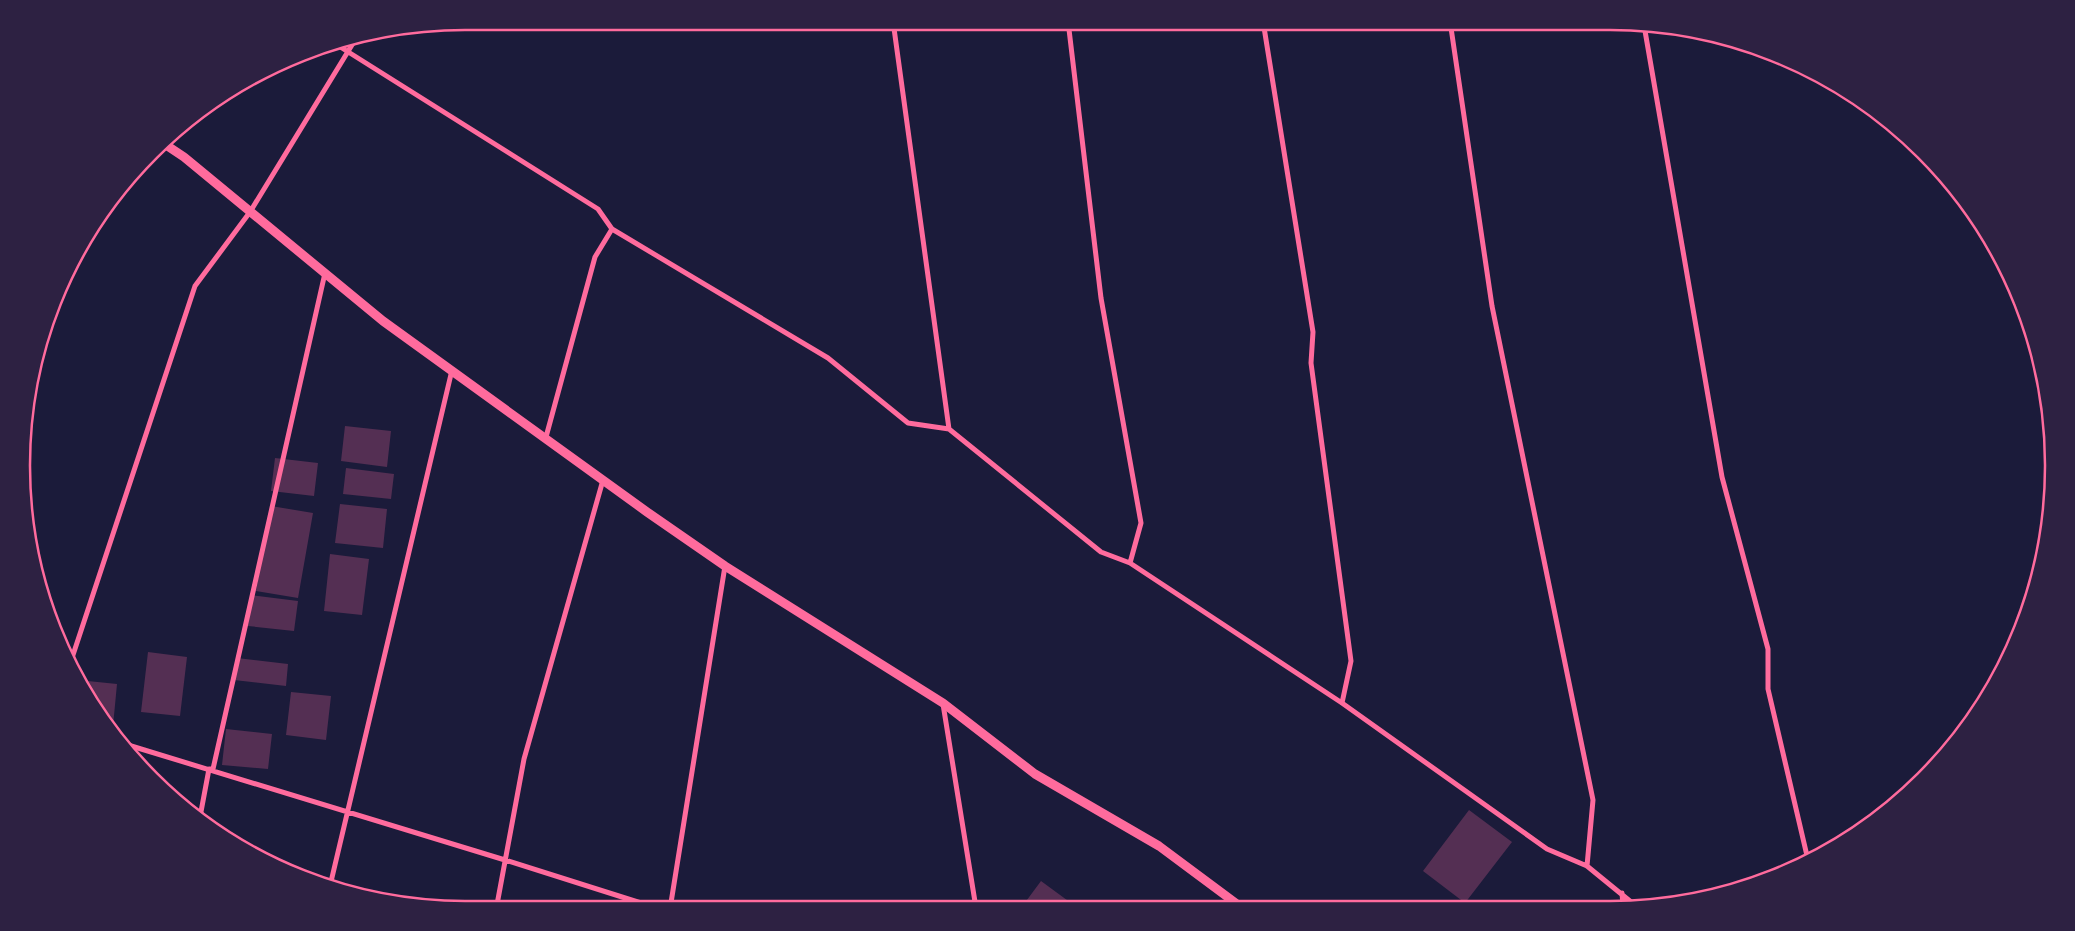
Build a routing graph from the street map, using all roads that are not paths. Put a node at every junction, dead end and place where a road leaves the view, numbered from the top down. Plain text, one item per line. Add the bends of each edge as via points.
1 (894, 30) edge
2 (1069, 30) edge
3 (1264, 30) edge
4 (1451, 30) edge
5 (1645, 32) edge
6 (352, 45) edge
7 (342, 48) edge
8 (348, 52) junction
9 (169, 147) edge
10 (250, 212) junction
11 (612, 229) junction
12 (325, 272) junction
13 (452, 370) junction
14 (948, 429) junction
15 (546, 437) junction
16 (603, 480) junction
17 (1130, 563) junction
18 (724, 566) junction
19 (73, 655) edge
20 (943, 703) junction
21 (1342, 704) junction
22 (132, 745) edge
23 (210, 770) junction
24 (348, 811) junction
25 (201, 812) edge
26 (1807, 854) edge
27 (505, 860) junction
28 (1587, 866) junction
29 (332, 880) edge
30 (1622, 893) junction
31 (1630, 900) edge
32 (498, 901) edge
33 (635, 901) edge
34 (671, 901) edge
35 (975, 901) edge
36 (1233, 901) edge
37 (1623, 901) edge

1 - 14 street
2 - 17 street via 1101,298 1141,523
3 - 21 street via 1314,332 1311,363 1351,661
4 - 28 street via 1492,306 1593,800
5 - 26 street via 1722,477 1768,649 1768,689
6 - 8 street
7 - 8 street
8 - 10 street
8 - 11 street via 598,209
9 - 10 street
10 - 12 street
10 - 19 street via 195,286
11 - 14 street via 828,358 908,423
11 - 15 street via 595,258
12 - 13 street via 383,321
12 - 23 street via 213,769
13 - 15 street
13 - 24 street
14 - 17 street via 1101,552
15 - 16 street
16 - 18 street
16 - 27 street via 524,759
17 - 21 street
18 - 20 street
18 - 34 street
20 - 35 street
20 - 36 street via 1035,774 1159,846
21 - 28 street via 1547,849
22 - 23 street
23 - 24 street
23 - 25 street
24 - 27 street
24 - 29 street
27 - 32 street
27 - 33 street
28 - 30 street
30 - 31 street
30 - 37 street

